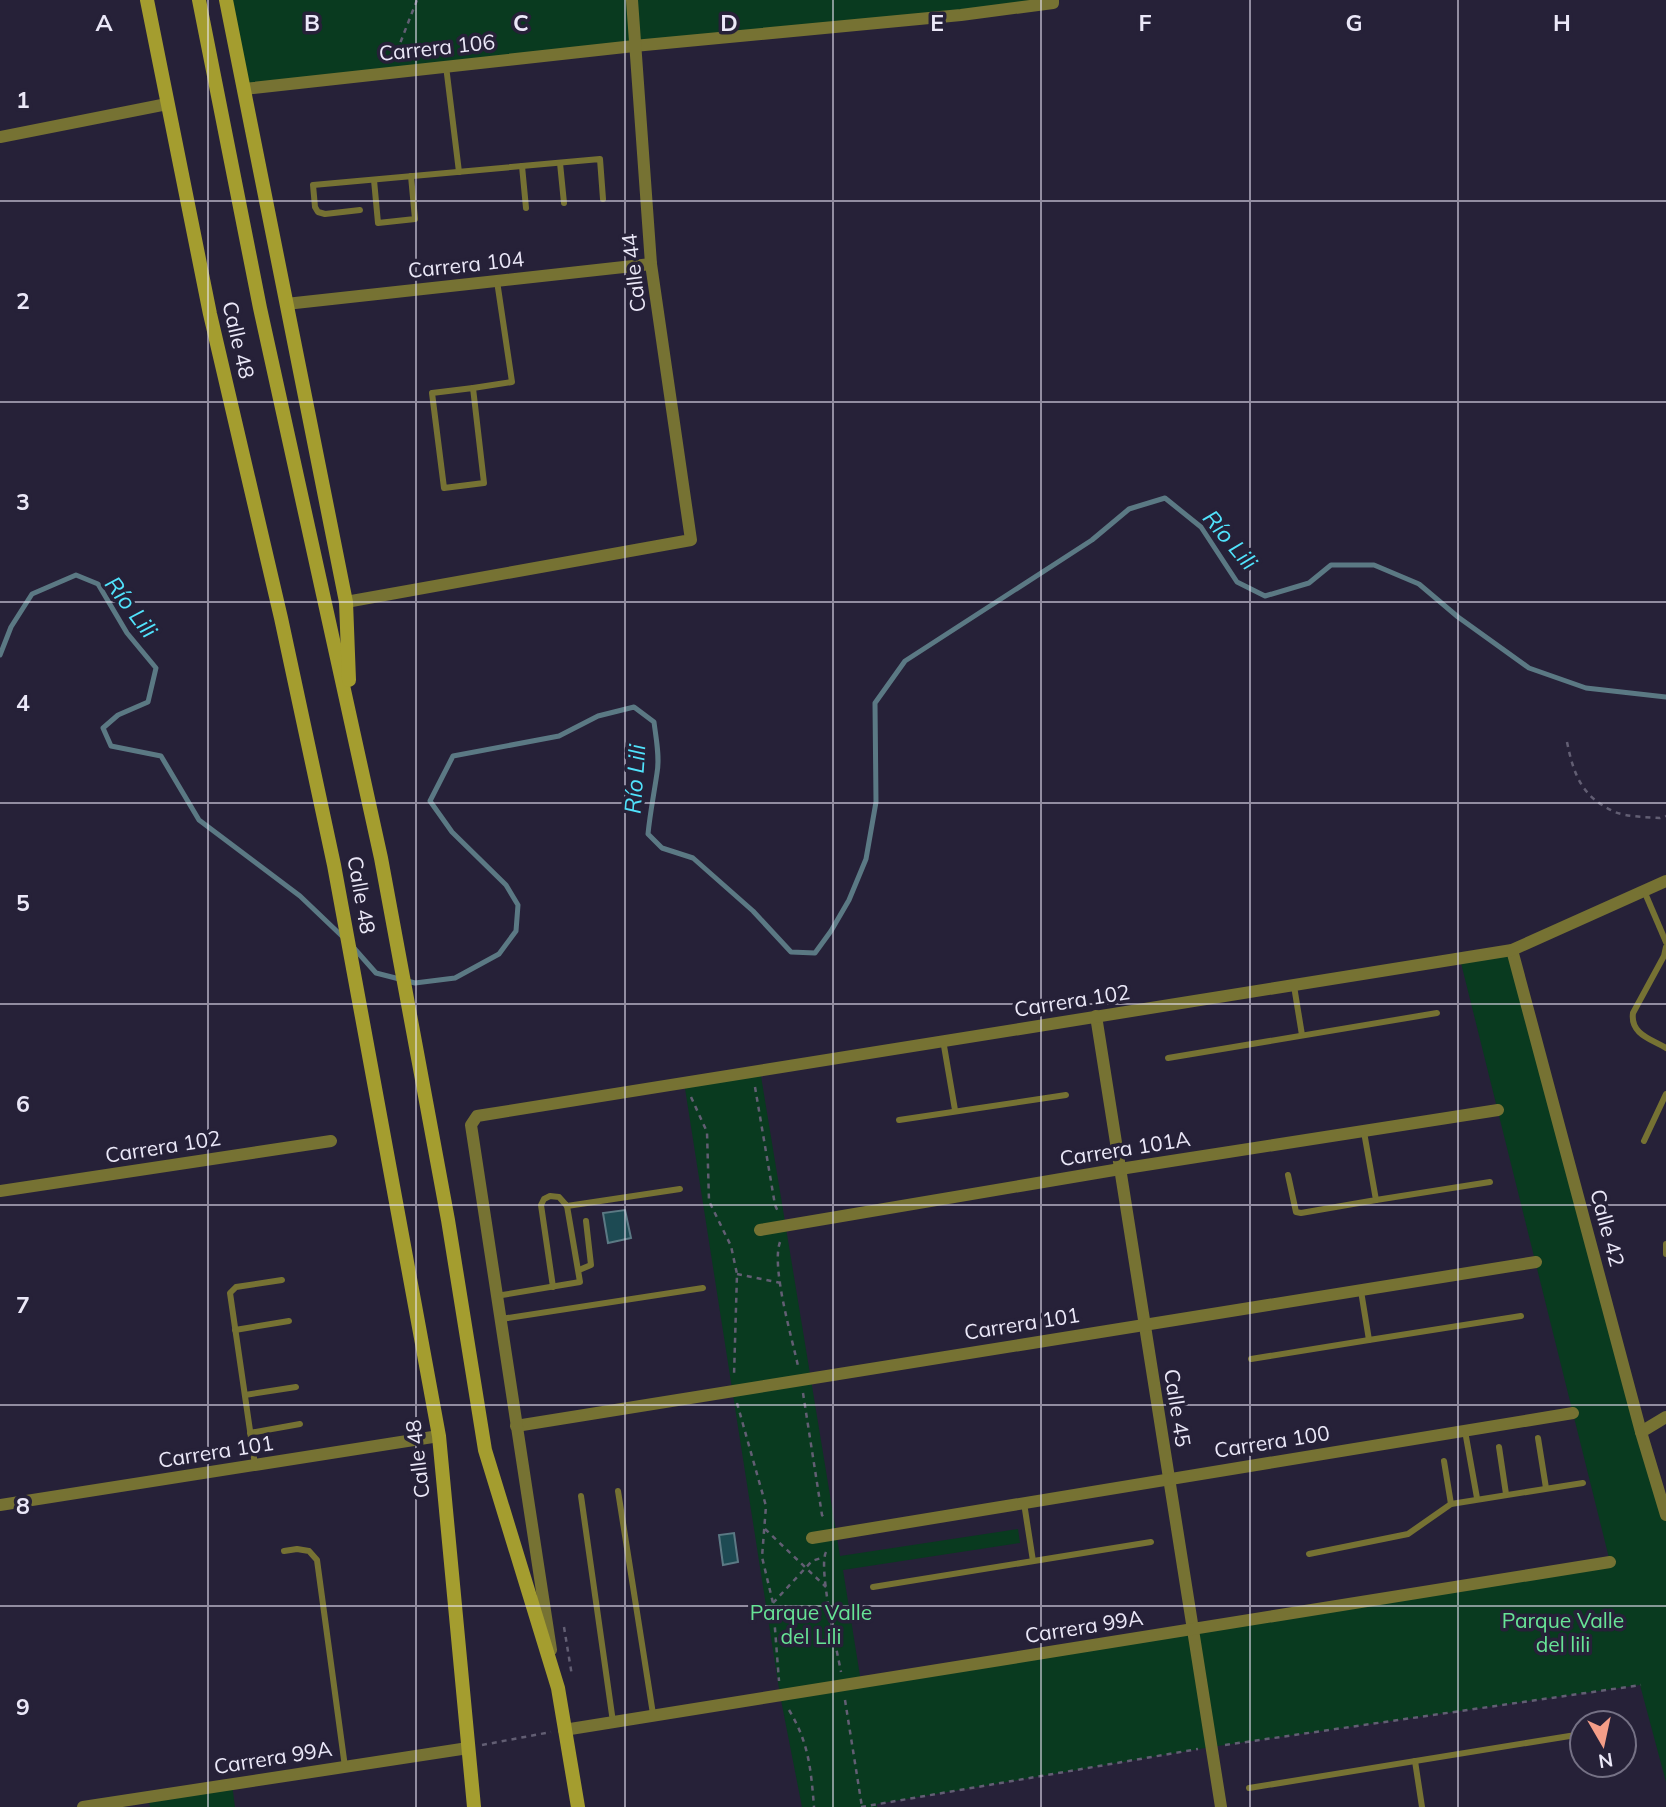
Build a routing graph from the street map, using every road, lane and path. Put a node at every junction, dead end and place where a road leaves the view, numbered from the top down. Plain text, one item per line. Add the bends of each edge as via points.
1 (147, 0) edge
2 (200, 0) edge
3 (226, 0) edge
4 (417, 0) edge
5 (632, 0) edge
6 (1053, 1) edge
7 (635, 46) junction
8 (446, 66) junction
9 (376, 74) junction
10 (244, 89) junction
11 (167, 104) junction
12 (0, 136) edge
13 (560, 163) junction
14 (522, 166) junction
15 (459, 172) junction
16 (411, 176) junction
17 (374, 180) junction
18 (603, 199) dead end
19 (564, 203) dead end
20 (526, 208) dead end
21 (360, 209) dead end
22 (651, 264) junction
23 (497, 281) junction
24 (286, 304) junction
25 (473, 388) junction
26 (346, 602) junction
27 (351, 720) junction
28 (1567, 742) dead end
29 (1666, 816) edge
30 (1666, 881) edge
31 (1645, 893) junction
32 (1666, 944) edge
33 (1513, 950) junction
34 (1294, 986) junction
35 (1437, 1013) dead end
36 (1096, 1016) junction
37 (1302, 1035) junction
38 (943, 1040) junction
39 (1666, 1048) edge
40 (1168, 1058) dead end
41 (752, 1071) junction
42 (1666, 1094) edge
43 (1066, 1095) dead end
44 (955, 1110) junction
45 (1498, 1110) dead end
46 (472, 1120) joint
47 (899, 1120) dead end
48 (1364, 1132) junction
49 (331, 1141) dead end
50 (1644, 1142) dead end
51 (1120, 1169) junction
52 (1288, 1175) dead end
53 (1490, 1182) dead end
54 (680, 1189) dead end
55 (0, 1191) edge
56 (1376, 1200) junction
57 (567, 1206) junction
58 (586, 1221) dead end
59 (786, 1226) junction
60 (760, 1230) dead end
61 (1666, 1244) edge
62 (1666, 1254) edge
63 (1536, 1262) dead end
64 (579, 1270) junction
65 (737, 1274) dead end
66 (282, 1280) dead end
67 (781, 1283) dead end
68 (553, 1287) junction
69 (703, 1288) dead end
70 (1360, 1289) junction
71 (496, 1296) junction
72 (1521, 1316) dead end
73 (500, 1319) junction
74 (289, 1321) dead end
75 (1144, 1323) junction
76 (235, 1330) junction
77 (1369, 1340) junction
78 (1251, 1359) dead end
79 (296, 1387) dead end
80 (245, 1395) junction
81 (1573, 1413) dead end
82 (1666, 1417) edge
83 (300, 1424) dead end
84 (516, 1426) junction
85 (1465, 1431) junction
86 (1641, 1432) junction
87 (250, 1433) junction
88 (439, 1436) junction
89 (1538, 1438) dead end
90 (1499, 1447) dead end
91 (1444, 1461) dead end
92 (255, 1465) junction
93 (1169, 1478) junction
94 (1583, 1483) dead end
95 (1546, 1488) junction
96 (618, 1492) dead end
97 (1506, 1494) junction
98 (581, 1496) dead end
99 (1477, 1498) junction
100 (1024, 1503) junction
101 (1451, 1504) junction
102 (0, 1505) edge
103 (1666, 1515) edge
104 (764, 1528) dead end
105 (837, 1533) junction
106 (812, 1538) dead end
107 (1152, 1542) dead end
108 (284, 1551) dead end
109 (1308, 1554) dead end
110 (823, 1558) junction
111 (1033, 1561) junction
112 (1610, 1562) dead end
113 (805, 1569) junction
114 (826, 1587) junction
115 (873, 1587) dead end
116 (773, 1603) dead end
117 (562, 1617) dead end
118 (1192, 1628) junction
119 (843, 1684) junction
120 (1641, 1685) dead end
121 (573, 1686) dead end
122 (558, 1688) junction
123 (780, 1695) junction
124 (653, 1714) junction
125 (613, 1722) junction
126 (564, 1730) junction
127 (1568, 1736) edge
128 (1211, 1746) junction
129 (468, 1748) junction
130 (1415, 1761) junction
131 (345, 1767) junction
132 (1249, 1788) dead end
133 (83, 1807) edge
134 (474, 1807) edge
135 (578, 1807) edge
136 (814, 1807) edge
137 (862, 1807) edge
138 (1221, 1807) edge
139 (1422, 1807) edge

1 - 11 main road, Calle 48
2 - 27 main road, Calle 48 via 260,308
3 - 10 main road
4 - 9 path via 399,46
5 - 7 street, Calle 44
6 - 7 street, Carrera 106 via 961,15
7 - 8 street, Carrera 106
7 - 22 street, Calle 44
8 - 9 street, Carrera 106
8 - 15 lane
9 - 10 street, Carrera 106
10 - 24 main road
11 - 12 street
11 - 88 main road, Calle 48 via 210,314 307,732
13 - 14 lane
13 - 18 lane via 600,159
13 - 19 lane
14 - 15 lane
14 - 20 lane
15 - 16 lane
16 - 17 lane
16 - 17 lane via 415,219 378,223
17 - 21 lane via 313,185 318,212
22 - 23 street, Carrera 104
22 - 26 street, Calle 44 via 691,540
23 - 24 street, Carrera 104
23 - 25 lane via 512,382
24 - 26 main road
25 - 25 lane via 484,483 444,488 432,393
26 - 27 main road
27 - 122 main road, Calle 48 via 448,1220 485,1450
28 - 29 path via 1584,791 1617,813
30 - 31 street, Carrera 102
31 - 32 lane
31 - 33 street, Carrera 102
32 - 39 lane via 1632,1021 1635,1030
33 - 34 street, Carrera 102
33 - 86 street, Calle 42
34 - 36 street, Carrera 102
34 - 37 lane
35 - 37 lane
36 - 38 street, Carrera 102
36 - 51 street, Calle 45
37 - 40 lane
38 - 41 street, Carrera 102
38 - 44 lane
41 - 46 street, Carrera 102
41 - 59 path via 775,1205
42 - 50 lane
43 - 44 lane
44 - 47 lane
45 - 48 street, Carrera 101A
46 - 71 street, Calle 48
48 - 51 street, Carrera 101A
48 - 56 lane
49 - 55 street, Carrera 102
51 - 59 street, Carrera 101A
51 - 75 street, Calle 45
52 - 56 lane via 1296,1212
53 - 56 lane
54 - 57 lane
57 - 64 lane
57 - 68 lane via 555,1196 541,1205
58 - 64 lane via 591,1265
59 - 60 street, Carrera 101A
61 - 62 lane
63 - 70 street, Carrera 101
64 - 68 lane via 580,1282
65 - 67 path
66 - 76 lane via 236,1287 230,1293
68 - 71 lane
69 - 73 lane
70 - 75 street, Carrera 101
70 - 77 lane
71 - 73 street, Calle 48
72 - 77 lane
73 - 84 street, Calle 48
74 - 76 lane
75 - 84 street, Carrera 101
75 - 93 street, Calle 45
76 - 80 lane
77 - 78 lane
79 - 80 lane
80 - 87 lane
81 - 85 street, Carrera 100
82 - 86 street
83 - 87 lane
84 - 122 street, Calle 48
85 - 93 street, Carrera 100
85 - 99 lane
86 - 103 street, Calle 42
87 - 92 lane
88 - 92 street, Carrera 101
88 - 129 main road, Calle 48
89 - 95 lane
90 - 97 lane
91 - 101 lane
92 - 102 street, Carrera 101
93 - 100 street, Carrera 100
93 - 118 street, Calle 45
94 - 95 lane
95 - 97 lane
96 - 124 lane
97 - 99 lane
98 - 125 lane
99 - 101 lane
100 - 105 street, Carrera 100
100 - 111 lane
101 - 109 lane via 1408,1534
104 - 113 path
105 - 106 street, Carrera 100
105 - 110 path
107 - 111 lane
108 - 131 lane via 309,1551 317,1560
110 - 113 path
110 - 114 path
111 - 115 lane
112 - 118 street, Carrera 99A
113 - 114 path
113 - 116 path
114 - 119 path
117 - 121 path
118 - 119 street, Carrera 99A
118 - 128 street, Calle 45
119 - 123 street, Carrera 99A
119 - 137 path
120 - 128 path
122 - 126 main road, Calle 48
123 - 124 street, Carrera 99A
123 - 136 path via 797,1722 810,1757
124 - 125 street, Carrera 99A
125 - 126 street, Carrera 99A
126 - 129 path
126 - 135 main road, Calle 48
127 - 130 lane
128 - 137 path
128 - 138 street, Calle 45
129 - 131 street, Carrera 99A
129 - 134 main road, Calle 48
130 - 132 lane
130 - 139 lane
131 - 133 street, Carrera 99A

